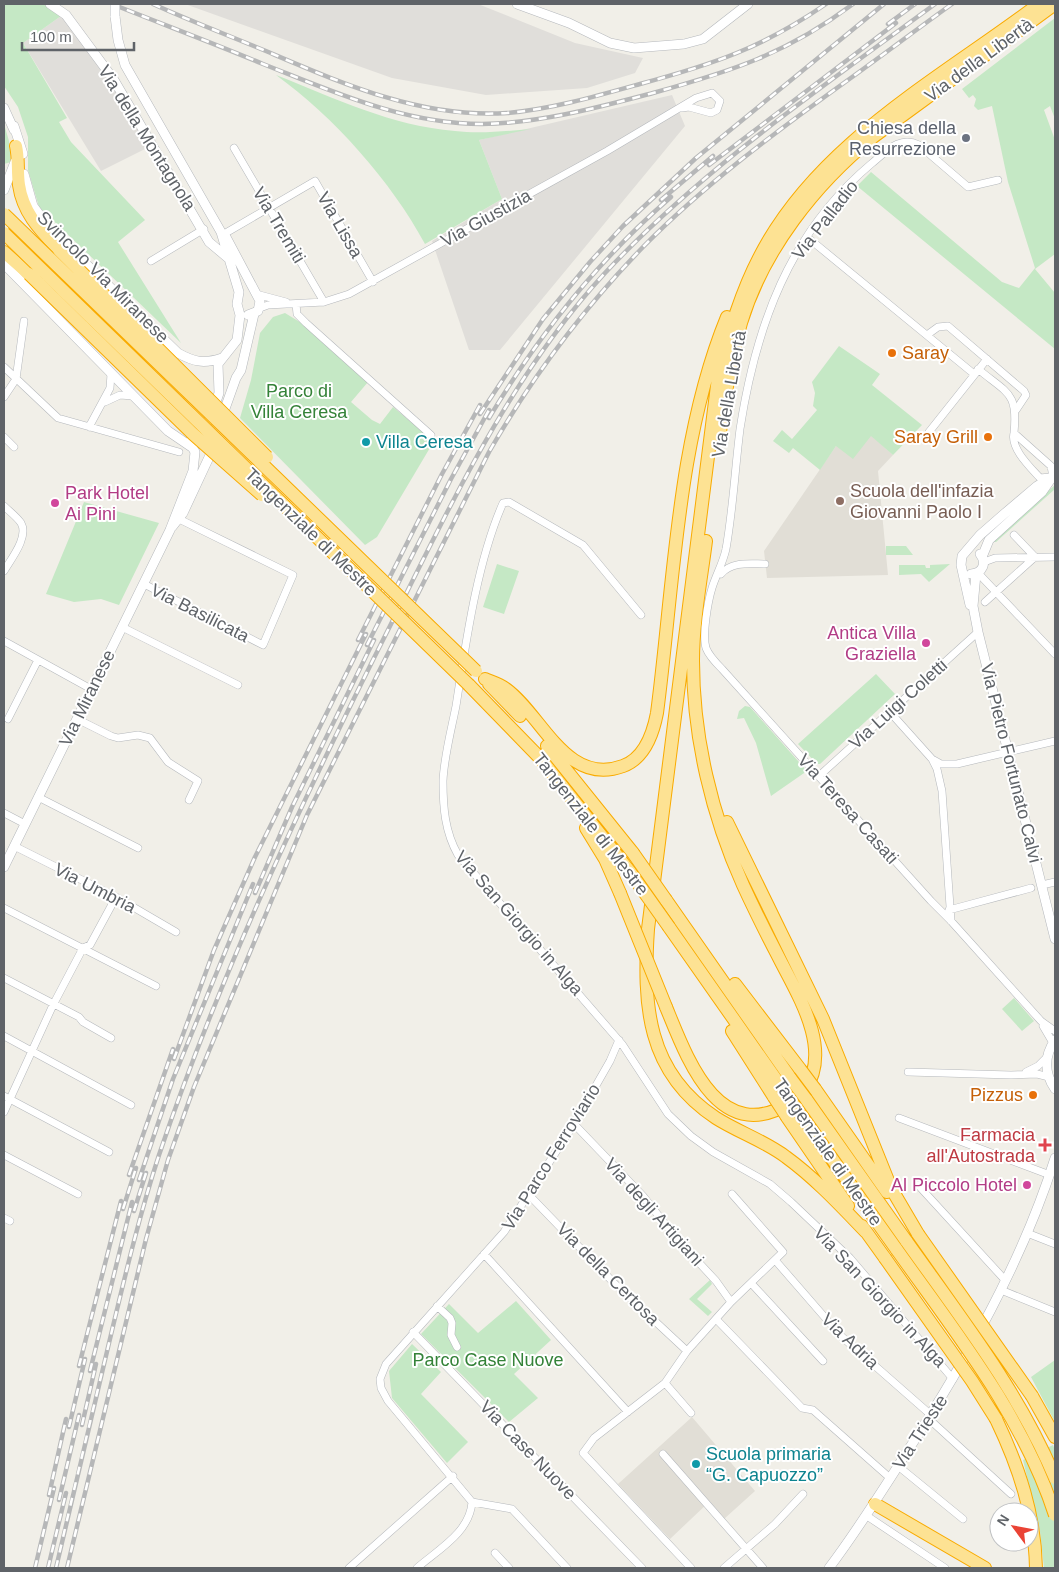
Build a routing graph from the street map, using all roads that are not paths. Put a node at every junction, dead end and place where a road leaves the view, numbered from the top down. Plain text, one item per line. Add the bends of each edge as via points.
1 (50, 4) edge
2 (115, 4) edge
3 (517, 4) edge
4 (748, 4) edge
5 (1039, 4) edge
6 (1055, 4) edge
7 (4, 108) edge
8 (679, 110) junction
9 (14, 126) junction
10 (16, 146) junction
11 (234, 148) dead end
12 (998, 180) dead end
13 (4, 190) edge
14 (268, 207) junction
15 (4, 214) edge
16 (204, 229) junction
17 (4, 233) edge
18 (221, 237) junction
19 (807, 237) junction
20 (4, 252) edge
21 (228, 258) junction
22 (151, 261) dead end
23 (4, 264) edge
24 (750, 277) junction
25 (373, 282) junction
26 (254, 292) junction
27 (239, 297) junction
28 (324, 302) junction
29 (292, 304) junction
30 (239, 310) junction
31 (257, 311) junction
32 (24, 321) dead end
33 (927, 336) junction
34 (224, 358) junction
35 (987, 359) junction
36 (241, 366) junction
37 (4, 367) edge
38 (976, 372) junction
39 (111, 374) junction
40 (218, 374) junction
41 (236, 378) junction
42 (16, 379) junction
43 (133, 396) junction
44 (4, 397) edge
45 (104, 402) junction
46 (1016, 410) junction
47 (89, 427) junction
48 (199, 430) junction
49 (929, 432) dead end
50 (1014, 433) junction
51 (431, 435) dead end
52 (4, 437) edge
53 (216, 439) junction
54 (14, 447) dead end
55 (194, 450) junction
56 (178, 452) dead end
57 (210, 453) junction
58 (1054, 476) edge
59 (4, 506) edge
60 (313, 512) junction
61 (180, 519) junction
62 (303, 524) junction
63 (170, 530) junction
64 (1014, 534) dead end
65 (968, 552) junction
66 (1035, 557) junction
67 (1055, 557) edge
68 (983, 559) junction
69 (765, 564) dead end
70 (962, 569) junction
71 (4, 570) edge
72 (977, 573) junction
73 (717, 578) junction
74 (144, 584) junction
75 (995, 593) junction
76 (985, 602) dead end
77 (641, 615) dead end
78 (974, 617) junction
79 (122, 627) junction
80 (978, 632) junction
81 (5, 644) edge
82 (1055, 654) edge
83 (38, 660) junction
84 (480, 675) junction
85 (238, 685) dead end
86 (92, 689) junction
87 (486, 701) junction
88 (889, 711) junction
89 (8, 719) dead end
90 (77, 719) junction
91 (1055, 741) edge
92 (1008, 752) junction
93 (932, 759) junction
94 (706, 770) junction
95 (820, 776) junction
96 (38, 798) junction
97 (189, 800) dead end
98 (4, 813) edge
99 (25, 824) junction
100 (14, 846) junction
101 (138, 848) dead end
102 (4, 867) edge
103 (1055, 882) edge
104 (1042, 885) junction
105 (1031, 888) dead end
106 (116, 897) junction
107 (4, 908) edge
108 (949, 910) junction
109 (951, 921) junction
110 (176, 932) dead end
111 (1055, 938) edge
112 (83, 948) junction
113 (4, 978) edge
114 (156, 986) dead end
115 (53, 1005) junction
116 (1040, 1021) junction
117 (1055, 1031) edge
118 (4, 1036) edge
119 (111, 1038) dead end
120 (619, 1040) junction
121 (1054, 1042) edge
122 (32, 1051) junction
123 (1048, 1056) junction
124 (908, 1072) dead end
125 (1021, 1074) junction
126 (1049, 1078) junction
127 (787, 1083) junction
128 (1055, 1089) edge
129 (7, 1097) edge
130 (131, 1105) dead end
131 (797, 1108) junction
132 (4, 1112) edge
133 (899, 1118) dead end
134 (574, 1124) junction
135 (109, 1152) dead end
136 (4, 1155) edge
137 (1055, 1158) edge
138 (1050, 1175) junction
139 (918, 1185) dead end
140 (78, 1194) dead end
141 (732, 1194) dead end
142 (530, 1195) junction
143 (866, 1232) junction
144 (1027, 1233) junction
145 (918, 1234) junction
146 (1055, 1244) edge
147 (902, 1246) junction
148 (484, 1254) junction
149 (775, 1260) junction
150 (1006, 1280) junction
151 (751, 1283) junction
152 (1001, 1290) junction
153 (731, 1302) junction
154 (437, 1306) junction
155 (1055, 1312) edge
156 (717, 1320) junction
157 (413, 1332) junction
158 (457, 1347) dead end
159 (687, 1351) junction
160 (823, 1361) dead end
161 (953, 1380) junction
162 (665, 1383) junction
163 (628, 1412) junction
164 (691, 1413) dead end
165 (930, 1417) junction
166 (1055, 1438) edge
167 (663, 1454) dead end
168 (898, 1466) junction
169 (453, 1476) junction
170 (890, 1478) junction
171 (1055, 1478) edge
172 (803, 1494) dead end
173 (1011, 1494) dead end
174 (472, 1502) junction
175 (875, 1504) junction
176 (1055, 1514) edge
177 (867, 1516) junction
178 (963, 1519) dead end
179 (746, 1549) junction
180 (495, 1553) dead end
181 (349, 1568) edge
182 (417, 1568) edge
183 (509, 1568) edge
184 (567, 1568) edge
185 (642, 1568) edge
186 (691, 1568) edge
187 (724, 1568) edge
188 (763, 1568) edge
189 (829, 1568) edge
190 (945, 1568) edge
191 (985, 1568) edge
192 (1036, 1568) edge

1 - 16 street, Via della Montagnola via 66,15 114,80
2 - 18 street, bridge via 124,64
3 - 4 street via 568,22 610,43 634,48 704,39
5 - 24 highway, Via della Libertà via 839,152 782,221 760,254
6 - 94 highway, Via della Libertà via 849,157 821,185 791,224 754,290 729,369 698,607 693,660 696,709
7 - 9 street
8 - 8 street, Via Giustizia via 689,107 711,113 717,110 720,101 715,94 707,94
8 - 25 street, Via Giustizia
9 - 10 street
9 - 34 street, Svincolo Via Miranese via 21,142 28,194 49,228 178,352 202,363
10 - 13 street via 13,172
10 - 60 highway, bridge via 19,184 28,213 37,227 282,472
11 - 14 street, Via Tremiti
12 - 19 street, Via Palladio via 968,186 919,145 899,142 863,171
14 - 18 street, Via Lissa
14 - 25 street, Via Lissa via 314,181
14 - 28 street, Via Tremiti
15 - 60 highway, Tangenziale di Mestre, bridge
16 - 18 street
16 - 21 street via 209,242
16 - 22 street
17 - 62 highway, Tangenziale di Mestre, bridge
18 - 21 street
18 - 26 street
19 - 33 street
19 - 73 street, Via Palladio via 778,289 755,351 740,429 726,550
20 - 62 highway, bridge via 193,434 260,494
21 - 27 street
23 - 39 street
24 - 84 highway via 729,312 703,390 688,468 656,720 645,747 624,766 606,770 578,762 559,748 508,691
24 - 143 highway via 736,311 718,380 655,861 645,978 648,1011 661,1055 678,1084 692,1099 725,1123 785,1156
25 - 28 street, Via Giustizia
26 - 27 street via 245,292
26 - 29 street, Via Giustizia
26 - 31 street via 260,301
27 - 30 street
28 - 29 street, Via Giustizia
29 - 31 street, Via Giustizia via 268,305
29 - 51 street via 306,323
30 - 31 street via 247,315
30 - 34 street, Via Miranese via 237,340
31 - 36 street, Via Miranese via 249,329
32 - 42 street
33 - 35 street via 938,327 948,326
33 - 38 street
34 - 36 street via 234,357
34 - 40 street, Via Miranese via 218,364
35 - 38 street
35 - 46 street via 1024,391 1026,395
36 - 41 street, Via Miranese
37 - 42 street
38 - 46 street via 1010,396
38 - 49 street
39 - 43 street
39 - 45 street
40 - 41 street via 228,380
40 - 48 street, Via Miranese via 220,393 210,419
41 - 53 street, Via Miranese
42 - 44 street
42 - 47 street via 58,418
43 - 45 street via 120,395
43 - 55 street via 172,434
45 - 47 street
46 - 50 street
47 - 56 street
48 - 53 street via 210,431
48 - 55 street, Via Miranese via 192,436
50 - 58 street via 1051,466
50 - 58 street via 1015,446 1040,478
52 - 54 street
53 - 57 street, Via Miranese via 216,447
55 - 57 street via 202,455
55 - 63 street, Via Miranese via 191,477
57 - 61 street, Via Miranese
58 - 65 street via 1037,486 980,535
58 - 68 street via 1042,492 989,540
59 - 71 street via 20,521 23,531 18,547
60 - 84 highway, Tangenziale di Mestre, bridge
61 - 63 street, Via Miranese
61 - 74 street, Via Basilicata via 293,575 263,645
62 - 87 highway, Tangenziale di Mestre, bridge
63 - 74 street, Via Miranese
64 - 66 street
65 - 68 street via 977,552
65 - 70 street via 961,560
66 - 67 street
66 - 68 street
66 - 75 street
68 - 72 street
69 - 73 street via 737,564 726,568
70 - 72 street via 967,574
70 - 78 street, Via Pietro Fortunato Calvi
72 - 75 street
72 - 78 street, Via Pietro Fortunato Calvi via 973,594
73 - 95 street, Via Teresa Casati via 711,590 706,649
74 - 79 street, Via Miranese
75 - 76 street
75 - 82 street
77 - 120 street, Via San Giorgio in Alga via 583,545 509,502 503,503 490,532 443,780 444,815 449,838 458,855
78 - 80 street, Via Pietro Fortunato Calvi
79 - 85 street
79 - 86 street, Via Miranese
80 - 88 street, Via Luigi Coletti
80 - 92 street, Via Pietro Fortunato Calvi
81 - 83 street
83 - 86 street
83 - 89 street
84 - 127 highway, Tangenziale di Mestre, bridge via 567,770 670,904 691,922
86 - 90 street, Via Miranese
87 - 94 highway, bridge via 504,728 584,825 602,853 695,1074 723,1104 750,1114 771,1112 795,1100 809,1084 815,1054 812,1030 734,862 716,813
87 - 127 highway, Tangenziale di Mestre, bridge via 545,764 630,872 679,941 685,961
88 - 93 street
88 - 95 street, Via Luigi Coletti
90 - 96 street, Via Miranese
90 - 97 street via 118,738 138,735 150,738 168,762 198,781
91 - 92 street
92 - 93 street via 953,764 941,764
92 - 104 street, Via Pietro Fortunato Calvi
93 - 108 street via 942,792
94 - 145 highway via 732,834 823,1019 891,1188
95 - 109 street, Via Teresa Casati
96 - 99 street, Via Miranese
96 - 101 street
98 - 99 street
99 - 100 street, Via Miranese
100 - 102 street, Via Miranese
100 - 106 street, Via Umbria
103 - 104 street
104 - 111 street, Via Pietro Fortunato Calvi
105 - 108 street
106 - 110 street, Via Umbria
106 - 112 street via 90,946
107 - 112 street
108 - 109 street
109 - 116 street, Via Teresa Casati
112 - 114 street
112 - 115 street
113 - 115 street
115 - 119 street
115 - 122 street
116 - 117 street
116 - 121 street
118 - 122 street
120 - 134 street, Via Parco Ferroviario
120 - 161 street, Via San Giorgio in Alga via 668,1114 713,1152 770,1184 791,1202 850,1258
121 - 123 street
122 - 129 street
122 - 130 street
123 - 125 street via 1038,1066
123 - 126 street
124 - 125 street
125 - 126 street
126 - 128 street
127 - 131 highway, bridge
127 - 131 highway, Tangenziale di Mestre, bridge
127 - 145 highway, bridge via 815,1089
129 - 132 street
129 - 135 street
131 - 143 highway
131 - 147 highway, Tangenziale di Mestre
133 - 138 street
134 - 142 street, Via Parco Ferroviario
134 - 153 street, Via degli Artigiani via 643,1196
136 - 140 street
137 - 138 street, Via Trieste
138 - 144 street, Via Trieste
139 - 150 street
141 - 149 street via 783,1252
142 - 148 street, Via Parco Ferroviario
142 - 159 street, Via della Certosa via 614,1283
143 - 192 highway, bridge via 996,1419 1025,1491 1034,1536
144 - 146 street
144 - 150 street, Via Trieste
145 - 166 highway, bridge via 1032,1396
147 - 171 highway, Tangenziale di Mestre, bridge via 1012,1393 1039,1438
147 - 176 highway, Tangenziale di Mestre, bridge via 1026,1444
148 - 154 street, Via Parco Ferroviario
148 - 163 street
149 - 151 street
149 - 165 street, Via Adria via 840,1336
150 - 152 street, Via Trieste
151 - 153 street
151 - 160 street
152 - 155 street
152 - 161 street, Via Trieste
153 - 156 street
154 - 157 street, Via Parco Ferroviario
154 - 158 street via 452,1322 451,1335
156 - 159 street
156 - 170 street via 802,1408 813,1410
157 - 169 street, Via Parco Ferroviario via 386,1364 380,1379 381,1388 388,1401
157 - 185 street, Via Case Nuove
159 - 162 street
161 - 165 street, Via Trieste
162 - 163 street
162 - 164 street
163 - 186 street via 594,1438 583,1453
165 - 168 street, Via Trieste
165 - 173 street, Via Adria
167 - 179 street
168 - 170 street, Via Trieste
168 - 178 street
169 - 174 street, Via Parco Ferroviario
169 - 181 street
170 - 175 street, Via Trieste
172 - 179 street
174 - 182 street via 467,1523
174 - 184 street via 512,1509
175 - 177 street, Via Trieste
175 - 191 highway
177 - 189 street, Via Trieste
177 - 190 street
179 - 187 street
179 - 188 street
180 - 183 street

